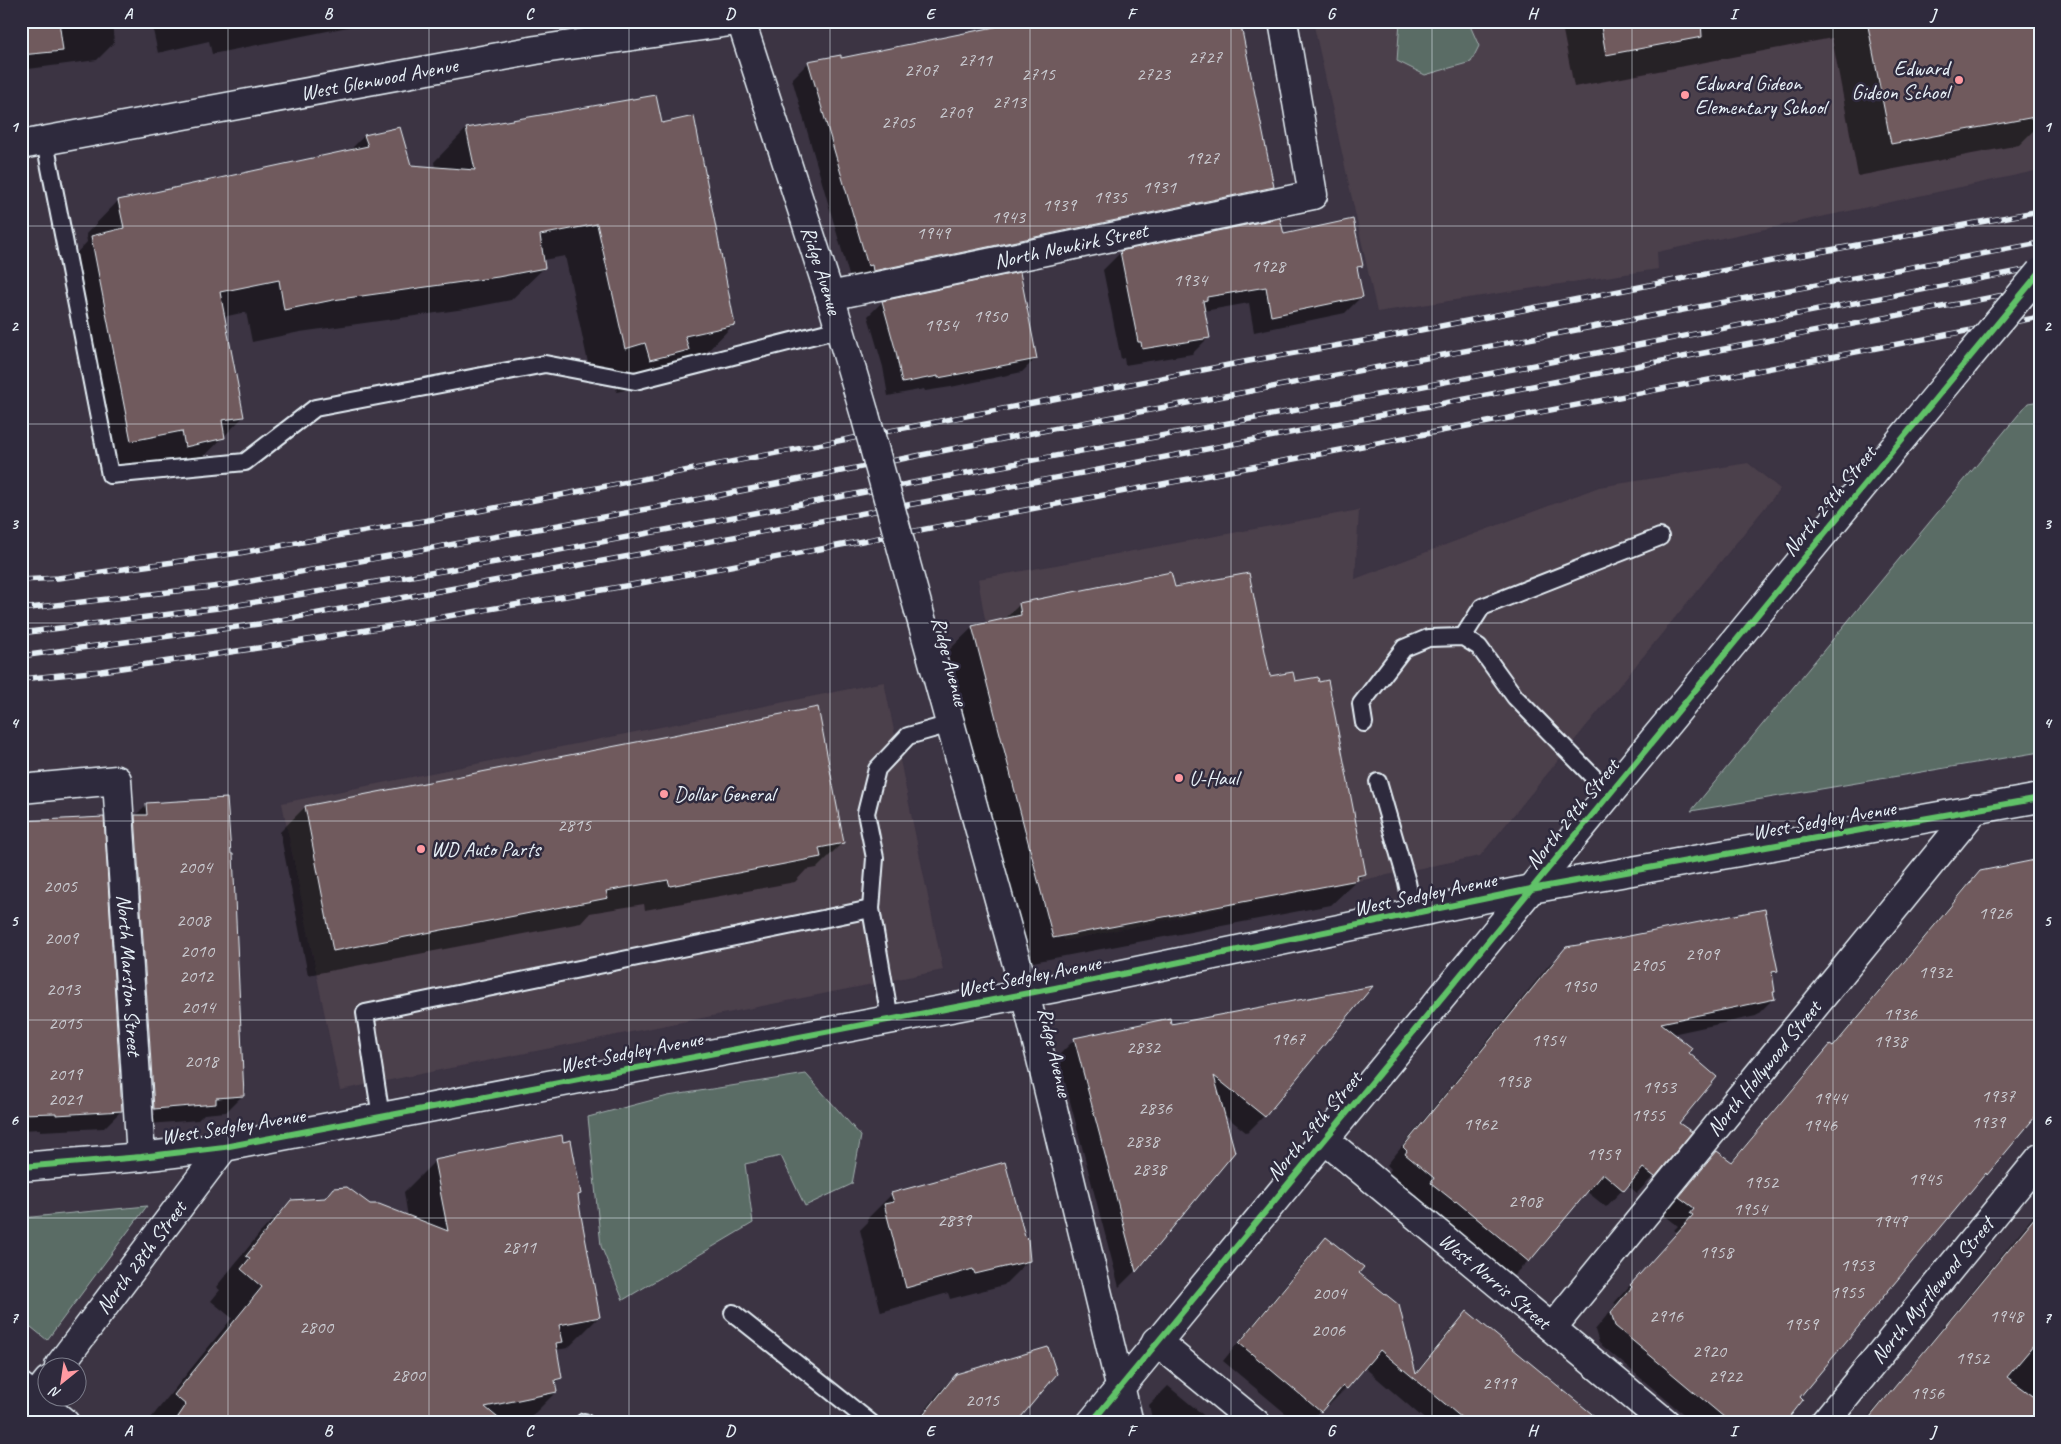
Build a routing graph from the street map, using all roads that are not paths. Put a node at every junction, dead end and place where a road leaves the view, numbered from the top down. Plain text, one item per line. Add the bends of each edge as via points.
1 (739, 21) edge
2 (1283, 21) edge
3 (33, 143) edge
4 (2040, 272) edge
5 (830, 296) junction
6 (839, 329) junction
7 (1660, 537) dead end
8 (1464, 637) junction
9 (1364, 723) dead end
10 (950, 724) junction
11 (1378, 782) dead end
12 (21, 789) edge
13 (1610, 794) junction
14 (2040, 798) edge
15 (1975, 809) junction
16 (1531, 888) junction
17 (871, 909) junction
18 (1413, 913) junction
19 (1025, 993) junction
20 (890, 1019) junction
21 (381, 1117) junction
22 (1324, 1140) junction
23 (224, 1147) junction
24 (141, 1157) junction
25 (2040, 1158) edge
26 (21, 1167) edge
27 (733, 1313) dead end
28 (1552, 1328) junction
29 (1156, 1341) junction
30 (67, 1356) edge
31 (1120, 1388) junction
32 (31, 1395) edge
33 (65, 1423) edge
34 (871, 1423) edge
35 (1091, 1423) edge
36 (1129, 1423) edge
37 (1256, 1423) edge
38 (1666, 1423) edge
39 (1824, 1423) edge

1 - 3 street, West Glenwood Avenue via 536,50
1 - 5 street, Ridge Avenue
2 - 5 street, North Newkirk Street via 1313,195
3 - 6 lane via 110,474 245,462 316,408 545,364 636,381
4 - 13 street, North 29th Street, bridge
5 - 6 street, Ridge Avenue
6 - 10 street, Ridge Avenue, bridge
7 - 8 lane via 1482,607
8 - 9 lane via 1428,638 1404,648 1361,704
8 - 13 lane via 1479,647 1515,697
10 - 17 lane via 908,736 877,769 866,813 875,858
10 - 19 street, Ridge Avenue
11 - 18 lane
12 - 24 street, North Marston Street via 117,780
13 - 16 street, North 29th Street
14 - 15 street, West Sedgley Avenue
15 - 16 street, West Sedgley Avenue
15 - 28 street, North Hollywood Street
16 - 18 street, West Sedgley Avenue
16 - 22 street, North 29th Street
17 - 20 lane
17 - 21 lane via 366,1013
18 - 19 street, West Sedgley Avenue
19 - 20 street, West Sedgley Avenue
19 - 31 street, Ridge Avenue
20 - 21 street, West Sedgley Avenue
21 - 23 street, West Sedgley Avenue
22 - 28 street, West Norris Street
22 - 29 street, North 29th Street
23 - 24 street, West Sedgley Avenue
23 - 30 street, North 28th Street
24 - 26 street, West Sedgley Avenue
25 - 39 street, North Myrtlewood Street
27 - 34 lane
28 - 38 street, West Norris Street
29 - 31 street, North 29th Street
29 - 37 street
31 - 35 street, North 29th Street
31 - 36 street, Ridge Avenue
32 - 33 street

